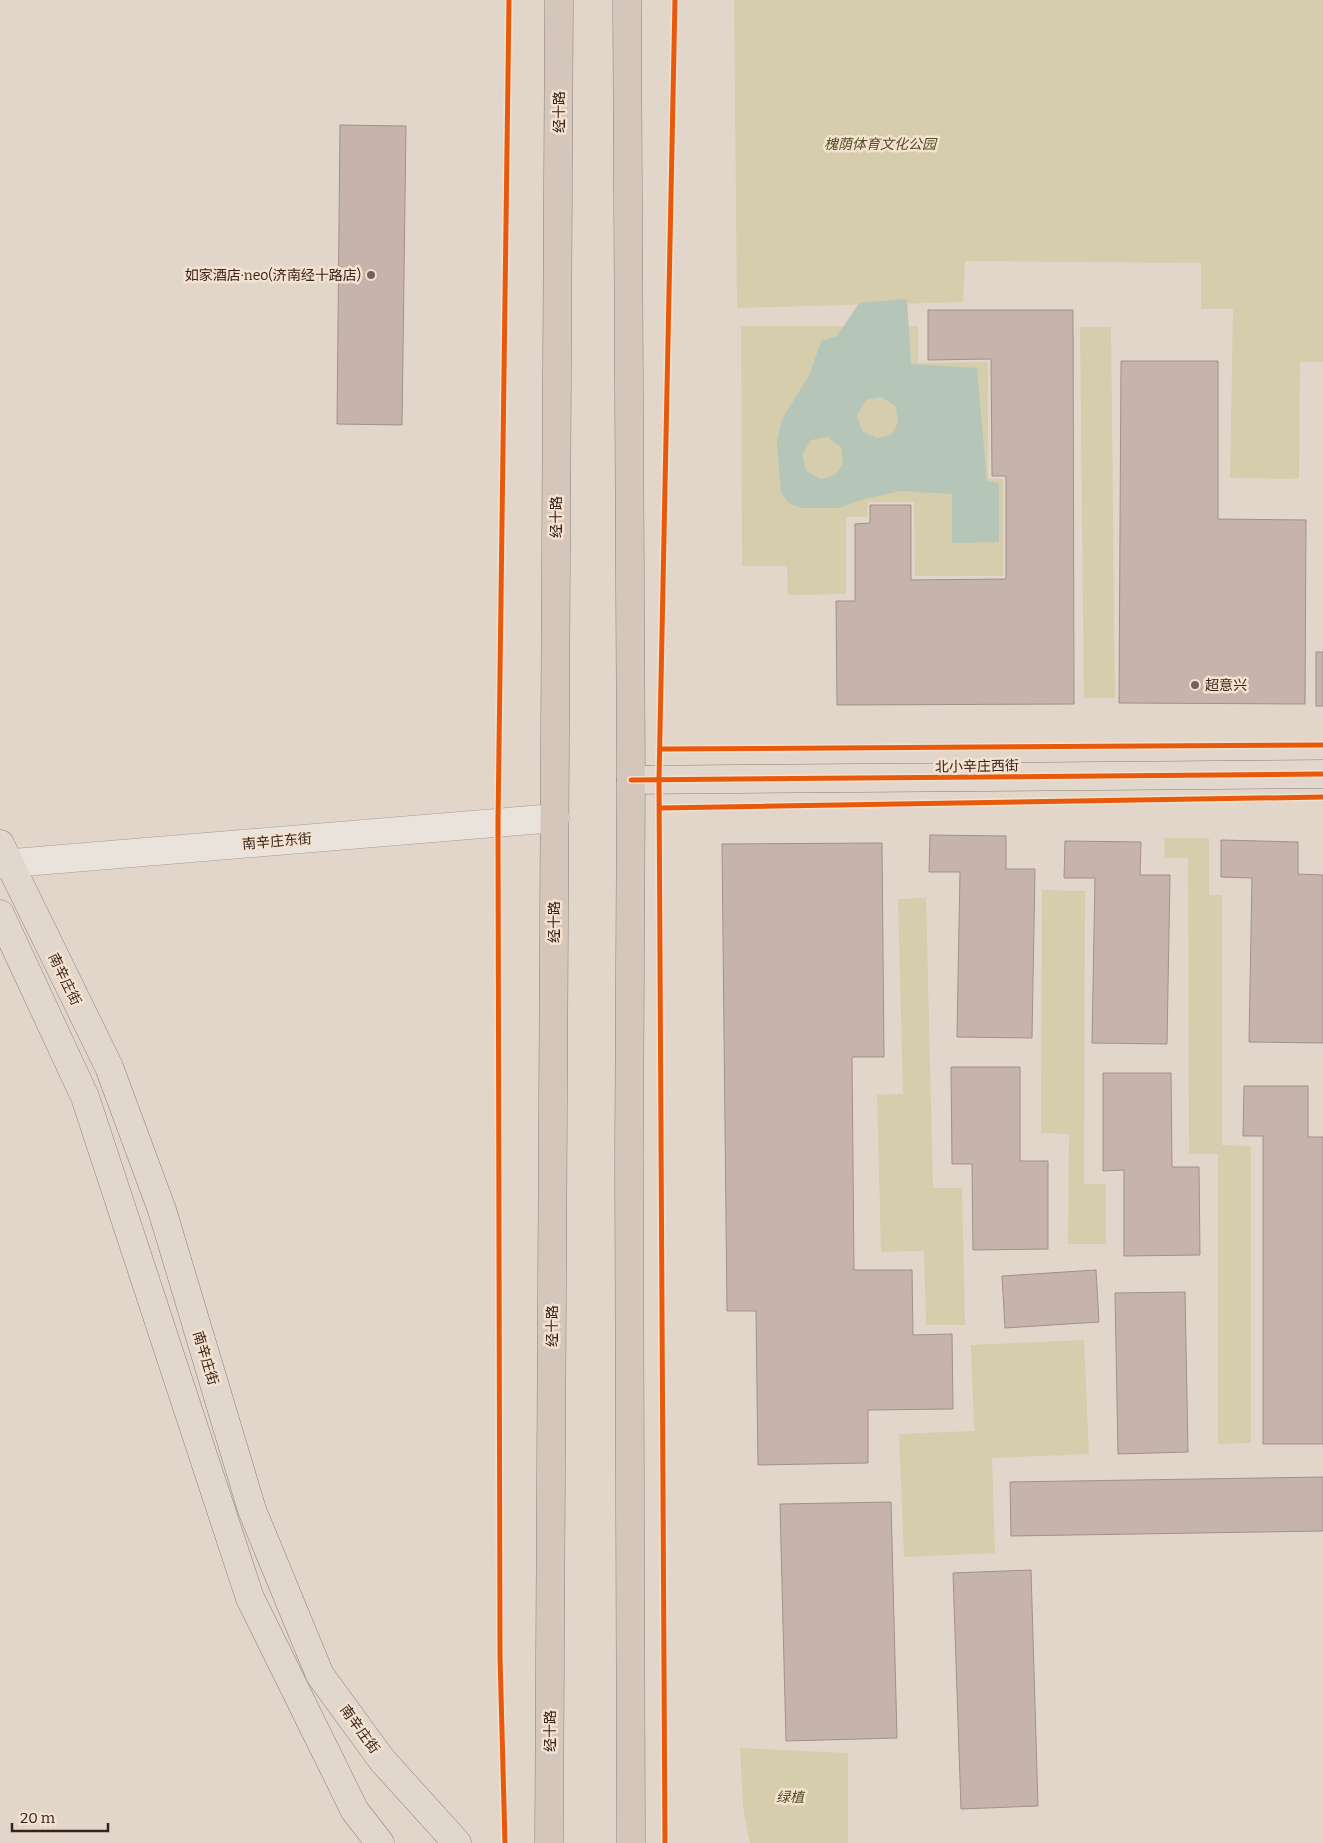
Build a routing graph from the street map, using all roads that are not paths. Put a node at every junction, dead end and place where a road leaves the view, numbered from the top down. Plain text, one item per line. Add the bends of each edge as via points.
1 (559, 0) edge
2 (627, 0) edge
3 (1323, 774) edge
4 (631, 780) junction
5 (555, 818) junction
6 (3, 857) edge
7 (0, 914) edge
8 (380, 1843) edge
9 (456, 1843) edge
10 (549, 1843) edge
11 (631, 1843) edge

1 - 5 highway, 经十路
2 - 4 highway
3 - 4 main road, 北小辛庄西街
4 - 11 highway
5 - 6 street, 南辛庄东街
5 - 10 highway, 经十路
6 - 9 main road, 南辛庄街 via 109,1067 162,1210 252,1510 320,1675 382,1760
7 - 8 main road via 85,1097 250,1598 355,1811

